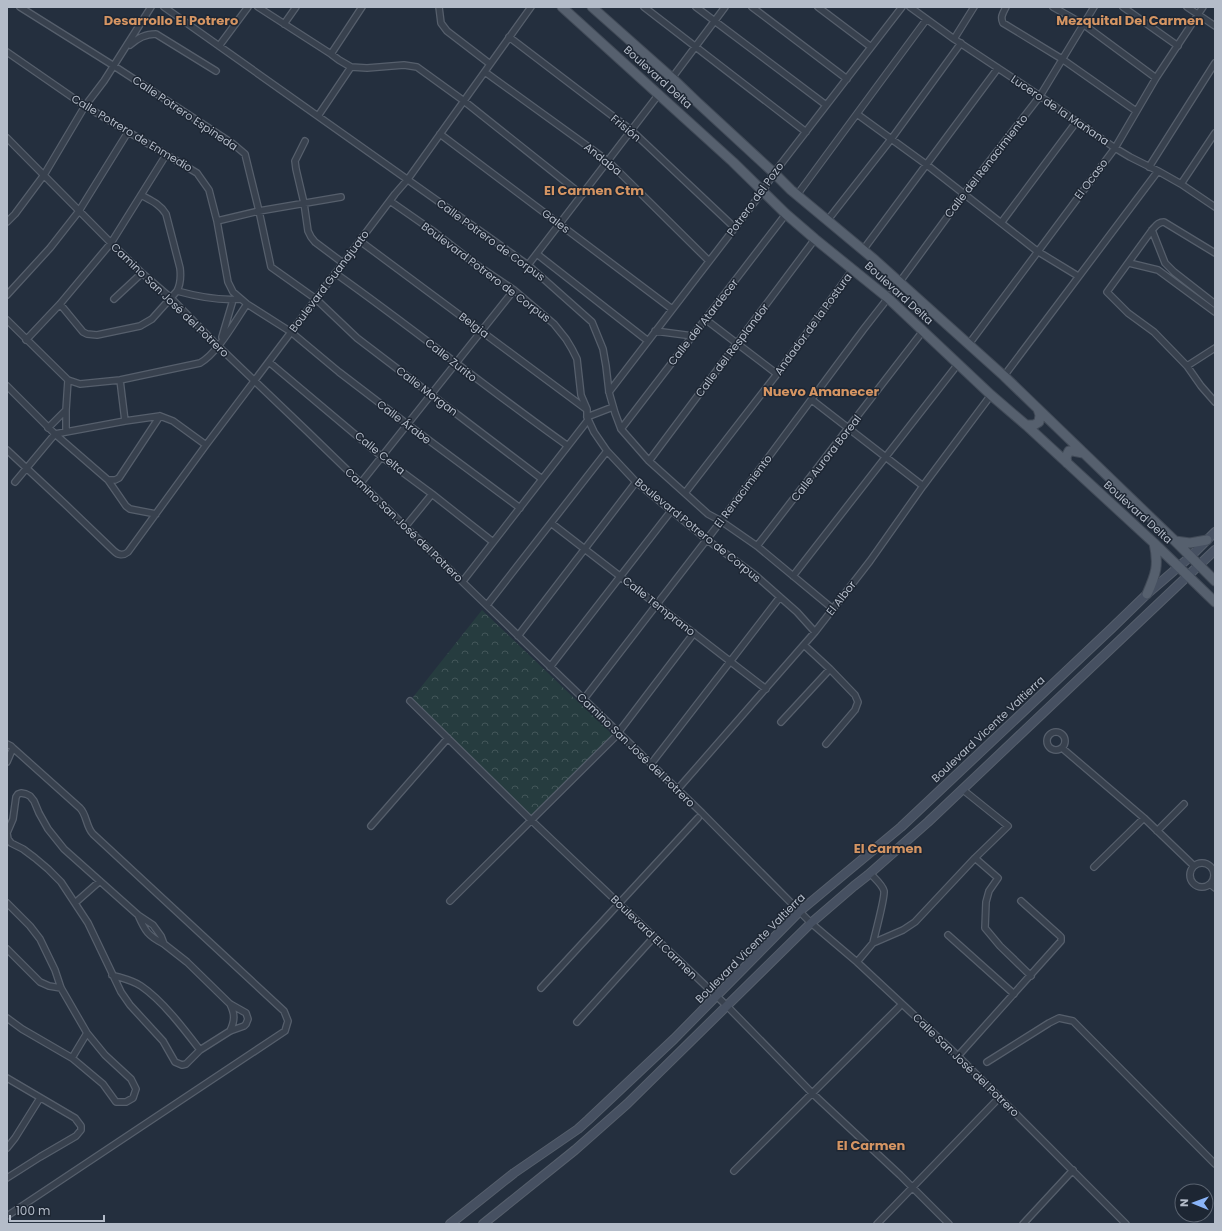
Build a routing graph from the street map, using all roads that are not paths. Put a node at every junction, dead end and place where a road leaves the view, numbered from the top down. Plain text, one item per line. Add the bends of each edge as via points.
1 (20, 7) edge
2 (151, 7) edge
3 (164, 7) edge
4 (248, 7) edge
5 (258, 7) edge
6 (296, 7) edge
7 (362, 7) edge
8 (439, 7) edge
9 (531, 7) edge
10 (562, 7) edge
11 (592, 7) edge
12 (644, 7) edge
13 (696, 7) edge
14 (725, 7) edge
15 (752, 7) edge
16 (818, 7) edge
17 (902, 7) edge
18 (910, 7) edge
19 (974, 7) edge
20 (1006, 7) edge
21 (1053, 7) edge
22 (1094, 7) edge
23 (1123, 7) edge
24 (1187, 7) edge
25 (1203, 7) edge
26 (1198, 15) junction
27 (926, 20) junction
28 (715, 21) junction
29 (284, 24) junction
30 (1083, 24) junction
31 (1215, 26) edge
32 (509, 37) junction
33 (954, 39) junction
34 (961, 43) junction
35 (219, 46) junction
36 (696, 46) junction
37 (1178, 46) junction
38 (871, 47) junction
39 (125, 49) junction
40 (7, 52) edge
41 (332, 54) junction
42 (1062, 59) junction
43 (1215, 63) edge
44 (490, 64) junction
45 (114, 66) junction
46 (351, 67) junction
47 (998, 68) junction
48 (216, 71) dead end
49 (485, 72) junction
50 (672, 78) junction
51 (847, 78) junction
52 (1156, 78) junction
53 (659, 94) junction
54 (1040, 96) junction
55 (464, 101) junction
56 (826, 105) junction
57 (85, 106) junction
58 (1136, 111) junction
59 (857, 114) junction
60 (318, 116) junction
61 (1077, 121) junction
62 (631, 130) junction
63 (128, 132) junction
64 (806, 132) junction
65 (1215, 133) edge
66 (440, 134) junction
67 (7, 138) edge
68 (892, 138) junction
69 (305, 141) dead end
70 (1115, 148) junction
71 (166, 155) junction
72 (608, 161) junction
73 (927, 165) junction
74 (1150, 167) junction
75 (1158, 171) junction
76 (774, 173) junction
77 (44, 175) junction
78 (408, 179) junction
79 (1181, 184) junction
80 (763, 191) junction
81 (964, 194) junction
82 (141, 195) junction
83 (582, 195) junction
84 (797, 195) junction
85 (341, 197) dead end
86 (390, 201) junction
87 (304, 203) junction
88 (1215, 206) edge
89 (79, 211) junction
90 (259, 211) junction
91 (786, 214) junction
92 (217, 221) junction
93 (827, 221) junction
94 (7, 222) edge
95 (1001, 223) junction
96 (560, 224) junction
97 (735, 228) junction
98 (1152, 230) junction
99 (815, 239) junction
100 (360, 240) junction
101 (111, 243) junction
102 (863, 250) junction
103 (1037, 251) junction
104 (1215, 253) edge
105 (537, 254) junction
106 (709, 261) junction
107 (343, 263) junction
108 (1129, 263) junction
109 (1165, 263) junction
110 (528, 265) junction
111 (853, 269) junction
112 (1158, 270) junction
113 (142, 273) junction
114 (336, 273) junction
115 (1078, 276) junction
116 (900, 282) junction
117 (514, 290) junction
118 (177, 291) junction
119 (7, 295) edge
120 (171, 298) junction
121 (888, 298) junction
122 (114, 299) dead end
123 (240, 299) junction
124 (316, 299) junction
125 (232, 300) junction
126 (60, 304) junction
127 (247, 304) junction
128 (1215, 304) edge
129 (672, 310) junction
130 (1215, 312) edge
131 (705, 319) junction
132 (7, 320) edge
133 (482, 330) junction
134 (655, 331) junction
135 (924, 331) junction
136 (291, 332) junction
137 (693, 336) junction
138 (26, 340) junction
139 (648, 341) junction
140 (737, 343) junction
141 (220, 344) junction
142 (969, 344) junction
143 (1215, 348) edge
144 (269, 362) junction
145 (456, 363) junction
146 (958, 364) junction
147 (1187, 366) junction
148 (778, 374) junction
149 (1004, 376) junction
150 (68, 380) junction
151 (120, 380) junction
152 (254, 381) junction
153 (7, 386) edge
154 (609, 392) junction
155 (431, 394) junction
156 (991, 395) junction
157 (812, 400) junction
158 (1215, 402) edge
159 (613, 407) junction
160 (587, 409) junction
161 (1038, 409) junction
162 (66, 410) junction
163 (160, 416) junction
164 (587, 419) junction
165 (125, 421) junction
166 (407, 424) junction
167 (1026, 425) junction
168 (48, 428) junction
169 (848, 428) junction
170 (621, 430) junction
171 (66, 432) junction
172 (55, 434) junction
173 (206, 445) junction
174 (568, 446) junction
175 (7, 450) edge
176 (607, 451) junction
177 (1085, 454) junction
178 (382, 456) junction
179 (885, 457) junction
180 (649, 461) junction
181 (1067, 464) junction
182 (26, 469) junction
183 (542, 479) junction
184 (108, 480) junction
185 (15, 482) dead end
186 (636, 482) junction
187 (360, 484) junction
188 (923, 486) junction
189 (685, 492) junction
190 (432, 494) junction
191 (520, 508) junction
192 (671, 511) junction
193 (156, 514) junction
194 (551, 523) junction
195 (719, 523) junction
196 (405, 527) junction
197 (1215, 532) edge
198 (708, 537) junction
199 (1207, 540) junction
200 (1175, 541) junction
201 (493, 542) junction
202 (1154, 543) junction
203 (758, 546) junction
204 (585, 549) junction
205 (1215, 550) edge
206 (1191, 556) junction
207 (1200, 565) junction
208 (1179, 567) junction
209 (793, 576) junction
210 (1188, 576) junction
211 (621, 577) junction
212 (1215, 581) edge
213 (462, 582) junction
214 (1147, 594) junction
215 (780, 597) junction
216 (1215, 602) edge
217 (656, 604) junction
218 (487, 606) junction
219 (833, 609) junction
220 (815, 632) junction
221 (694, 633) junction
222 (518, 636) junction
223 (804, 645) junction
224 (730, 661) junction
225 (550, 667) junction
226 (830, 669) junction
227 (766, 689) junction
228 (584, 699) junction
229 (410, 701) dead end
230 (781, 722) dead end
231 (616, 735) junction
232 (448, 738) junction
233 (7, 744) edge
234 (826, 744) dead end
235 (13, 748) junction
236 (1062, 748) dead end
237 (7, 762) edge
238 (651, 764) junction
239 (962, 789) junction
240 (677, 790) junction
241 (1184, 804) dead end
242 (698, 818) dead end
243 (1144, 818) junction
244 (532, 820) junction
245 (371, 826) dead end
246 (1157, 831) junction
247 (7, 833) edge
248 (9, 844) edge
249 (974, 858) junction
250 (1194, 866) junction
251 (1094, 867) dead end
252 (870, 873) junction
253 (100, 881) junction
254 (1210, 884) junction
255 (1215, 888) edge
256 (450, 901) dead end
257 (1022, 901) dead end
258 (7, 903) edge
259 (75, 903) junction
260 (619, 903) junction
261 (800, 911) junction
262 (138, 915) junction
263 (811, 923) junction
264 (948, 935) dead end
265 (654, 937) junction
266 (873, 943) junction
267 (164, 944) junction
268 (7, 949) edge
269 (858, 962) junction
270 (112, 974) junction
271 (1030, 976) junction
272 (61, 988) junction
273 (541, 988) dead end
274 (1014, 994) junction
275 (716, 997) junction
276 (230, 1004) junction
277 (727, 1006) junction
278 (899, 1007) dead end
279 (7, 1018) edge
280 (576, 1022) dead end
281 (230, 1031) junction
282 (87, 1033) junction
283 (200, 1050) junction
284 (958, 1056) junction
285 (72, 1058) junction
286 (987, 1062) dead end
287 (7, 1078) edge
288 (812, 1093) junction
289 (40, 1098) junction
290 (996, 1101) dead end
291 (8, 1145) edge
292 (1215, 1164) edge
293 (734, 1170) dead end
294 (1073, 1170) junction
295 (7, 1178) edge
296 (912, 1188) junction
297 (7, 1216) edge
298 (450, 1224) edge
299 (484, 1224) edge
300 (877, 1224) edge
301 (949, 1224) edge
302 (1022, 1224) edge
303 (1126, 1224) edge

1 - 45 street, Calle Potrero Espineda
2 - 39 street
3 - 35 street, Calle Potrero de Corpus
4 - 35 street
5 - 29 street
6 - 29 street
7 - 41 street
8 - 44 street via 441,23 447,31
9 - 32 street, Boulevard Guanajuato
10 - 53 main road, Boulevard Delta
11 - 50 main road, Boulevard Delta
12 - 36 street
13 - 28 street
14 - 28 street
15 - 51 street
16 - 38 street
17 - 38 street, Potrero del Pozo
18 - 27 street, Lucero de la Mañana
19 - 33 street
20 - 42 street via 1001,16 1003,23
21 - 30 street
22 - 30 street, Calle del Renacimiento
23 - 37 street
24 - 26 street
25 - 26 street, El Ocaso
26 - 31 street
26 - 37 street, El Ocaso
27 - 33 street, Lucero de la Mañana
27 - 59 street
28 - 36 street
28 - 56 street
29 - 41 street
30 - 42 street, Calle del Renacimiento
30 - 52 street
32 - 44 street, Boulevard Guanajuato
32 - 62 street, Frisión
33 - 34 street, Lucero de la Mañana
34 - 47 street, Lucero de la Mañana
34 - 68 street
35 - 60 street, Calle Potrero de Corpus
36 - 50 street
36 - 64 street
37 - 52 street, El Ocaso
38 - 51 street, Potrero del Pozo
39 - 45 street
39 - 48 street via 139,38 156,34
40 - 57 street, Calle Potrero de Enmedio
41 - 46 street
42 - 54 street, Calle del Renacimiento
42 - 58 street
43 - 74 street
44 - 49 street, Boulevard Guanajuato
45 - 57 street
45 - 90 street, Calle Potrero Espineda via 239,148 245,154
46 - 55 street via 412,65
46 - 60 street
47 - 54 street, Lucero de la Mañana
47 - 73 street
49 - 55 street, Boulevard Guanajuato
49 - 72 street, Andaba
50 - 76 main road, Boulevard Delta
51 - 56 street, Potrero del Pozo
52 - 58 street, El Ocaso
53 - 62 street
53 - 80 main road, Boulevard Delta
54 - 61 street, Lucero de la Mañana
54 - 81 street, Calle del Renacimiento
55 - 66 street, Boulevard Guanajuato
55 - 83 street
56 - 64 street, Potrero del Pozo
57 - 63 street, Calle Potrero de Enmedio
57 - 77 street
58 - 70 street, El Ocaso
59 - 68 street
59 - 84 street
60 - 78 street, Calle Potrero de Corpus
61 - 70 street, Lucero de la Mañana
61 - 95 street
62 - 72 street
62 - 97 street, Frisión
63 - 71 street, Calle Potrero de Enmedio
63 - 89 street
64 - 76 street, Potrero del Pozo
65 - 79 street
66 - 78 street, Boulevard Guanajuato
66 - 96 street, Gales
67 - 77 street, Camino San José del Potrero
68 - 73 street
68 - 93 street
69 - 87 street via 295,161
70 - 74 street, Lucero de la Mañana
70 - 103 street, El Ocaso
71 - 82 street
71 - 92 street, Calle Potrero de Enmedio via 197,173 209,190
72 - 83 street
72 - 106 street, Andaba
73 - 81 street
73 - 102 street
74 - 75 street, Lucero de la Mañana
75 - 79 street, Lucero de la Mañana
75 - 115 street
76 - 80 street, Potrero del Pozo
76 - 84 main road, Boulevard Delta
77 - 89 street, Camino San José del Potrero
77 - 94 street
78 - 86 street, Boulevard Guanajuato
78 - 110 street, Calle Potrero de Corpus
79 - 88 street, Lucero de la Mañana
80 - 91 main road, Boulevard Delta
80 - 97 street, Potrero del Pozo
81 - 95 street
81 - 116 street, Calle del Renacimiento
82 - 101 street
82 - 118 street via 158,205 166,214 180,268 180,286
83 - 96 street
84 - 93 main road, Boulevard Delta
85 - 87 street
86 - 100 street, Boulevard Guanajuato
86 - 117 street, Boulevard Potrero de Corpus
87 - 90 street
87 - 107 street via 311,237
89 - 101 street, Camino San José del Potrero
89 - 119 street via 50,248
90 - 92 street
90 - 124 street, Calle Potrero Espineda via 271,266
91 - 99 main road, Boulevard Delta
91 - 131 street, Calle del Atardecer
92 - 123 street, Calle Potrero de Enmedio via 228,282
93 - 102 main road, Boulevard Delta
95 - 103 street
96 - 105 street
96 - 129 street, Gales
97 - 106 street, Potrero del Pozo
98 - 104 street via 1160,222 1164,222
98 - 108 street
98 - 109 street
99 - 111 main road, Boulevard Delta
99 - 140 street, Calle del Resplandor
100 - 107 street, Boulevard Guanajuato
100 - 133 street, Belgia
101 - 113 street, Camino San José del Potrero
101 - 126 street
102 - 116 main road, Boulevard Delta
103 - 115 street
103 - 142 street, El Ocaso
105 - 110 street
105 - 139 street
106 - 129 street, Potrero del Pozo
107 - 114 street, Boulevard Guanajuato
108 - 112 street
108 - 147 street via 1108,290 1108,294 1154,332
109 - 112 street
109 - 128 street
110 - 154 street, Calle Potrero de Corpus via 592,322 603,349
111 - 121 main road, Boulevard Delta
111 - 148 street, Andador de la Postura
112 - 130 street
113 - 120 street, Camino San José del Potrero
113 - 122 street
114 - 124 street, Boulevard Guanajuato
114 - 145 street, Calle Zurito
115 - 149 street
116 - 121 street, El Renacimiento
116 - 142 main road, Boulevard Delta
117 - 133 street
117 - 160 street, Boulevard Potrero de Corpus via 554,324 569,344 577,359 580,395
118 - 120 street
118 - 125 street via 199,297
120 - 126 street via 146,324 97,335 83,332
120 - 141 street, Camino San José del Potrero
121 - 135 main road, Boulevard Delta
121 - 157 street, El Renacimiento
123 - 125 street
123 - 127 street, Calle Potrero de Enmedio
124 - 136 street, Boulevard Guanajuato
124 - 155 street, Calle Morgan via 357,338
125 - 141 street
126 - 138 street
127 - 136 street, Calle Potrero de Enmedio
127 - 141 street
129 - 134 street, Potrero del Pozo
131 - 137 street, Calle del Atardecer
131 - 140 street
132 - 138 street
133 - 145 street
133 - 160 street, Belgia
134 - 137 street
134 - 139 street, Potrero del Pozo
135 - 146 main road, Boulevard Delta
135 - 169 street, Calle Aurora Boreal
136 - 144 street, Boulevard Guanajuato
136 - 166 street, Calle Árabe
137 - 170 street, Calle del Atardecer
138 - 150 street
139 - 154 street, Potrero del Pozo
140 - 148 street
140 - 180 street, Calle del Resplandor
141 - 151 street via 200,363
141 - 152 street, Camino San José del Potrero
142 - 149 main road, Boulevard Delta
143 - 147 street
144 - 152 street, Boulevard Guanajuato
144 - 178 street, Calle Celta
145 - 155 street
145 - 174 street, Calle Zurito
146 - 156 main road, Boulevard Delta
146 - 179 street
147 - 158 street
148 - 189 street, Andador de la Postura
149 - 161 main road, Boulevard Delta
150 - 151 street via 80,384
150 - 162 street
151 - 165 street
152 - 173 street, Boulevard Guanajuato
152 - 187 street, Camino San José del Potrero
153 - 168 street
154 - 159 street, Calle Potrero de Corpus
155 - 166 street
155 - 183 street, Calle Morgan
156 - 167 main road, Boulevard Delta
156 - 188 street, El Albor
157 - 169 street
157 - 195 street, El Renacimiento
159 - 164 street
159 - 170 street, Calle Potrero de Corpus
160 - 164 street, Boulevard Potrero de Corpus
161 - 167 main road via 1039,422
161 - 177 main road, Boulevard Delta
162 - 168 street
162 - 171 street
163 - 165 street
163 - 173 street via 173,421
163 - 184 street via 119,478
164 - 174 street
164 - 176 street, Boulevard Potrero de Corpus
165 - 171 street
166 - 178 street
166 - 191 street, Calle Árabe
167 - 181 main road, Boulevard Delta
168 - 172 street
169 - 179 street
169 - 203 street, Calle Aurora Boreal
170 - 180 street, Calle Potrero de Corpus
171 - 172 street
172 - 182 street
172 - 184 street
173 - 193 street, Boulevard Guanajuato
174 - 183 street
175 - 182 street
176 - 186 street, Boulevard Potrero de Corpus
176 - 194 street
177 - 181 main road via 1069,451 1066,457
177 - 200 main road, Boulevard Delta
178 - 187 street
178 - 190 street, Calle Celta
179 - 188 street
179 - 209 street
180 - 189 street, Calle Potrero de Corpus
181 - 202 main road, Boulevard Delta
182 - 185 street
182 - 193 street, Boulevard Guanajuato via 120,554 126,554 130,550
183 - 191 street
184 - 193 street via 130,509
186 - 192 street, Boulevard Potrero de Corpus
186 - 204 street
187 - 196 street, Camino San José del Potrero
188 - 219 street, El Albor
189 - 195 street, Calle Potrero de Corpus
190 - 196 street
190 - 201 street, Calle Celta
191 - 201 street
192 - 198 street, Boulevard Potrero de Corpus
192 - 211 street
194 - 204 street, Calle Temprano
194 - 218 street
195 - 198 street, El Renacimiento
195 - 203 street, Calle Potrero de Corpus
196 - 213 street, Camino San José del Potrero
197 - 199 main road, Boulevard Vicente Valtierra
198 - 215 street, Boulevard Potrero de Corpus
198 - 217 street, El Renacimiento
199 - 200 main road via 1190,543
199 - 206 main road, Boulevard Vicente Valtierra
200 - 206 main road, Boulevard Delta
201 - 213 street
202 - 208 main road, Boulevard Delta
202 - 214 main road via 1157,568
203 - 209 street, Calle Potrero de Corpus
204 - 211 street, Calle Temprano
204 - 222 street
205 - 207 main road
206 - 207 main road, Boulevard Delta
206 - 208 main road, Boulevard Vicente Valtierra
207 - 210 main road
207 - 212 main road, Boulevard Delta
208 - 210 main road, Boulevard Delta
208 - 214 main road, Boulevard Vicente Valtierra
209 - 219 street, Calle Potrero de Corpus
210 - 216 main road, Boulevard Delta
210 - 239 main road
211 - 217 street, Calle Temprano
211 - 225 street
213 - 218 street, Camino San José del Potrero
214 - 261 main road, Boulevard Vicente Valtierra via 900,827
215 - 220 street, Boulevard Potrero de Corpus
215 - 224 street
217 - 221 street, Calle Temprano
217 - 228 street, El Renacimiento
218 - 222 street, Camino San José del Potrero
219 - 220 street, El Albor
220 - 223 street, El Albor
221 - 224 street, Calle Temprano
221 - 231 street
222 - 225 street, Camino San José del Potrero
223 - 226 street
223 - 227 street, El Albor
224 - 227 street, Calle Temprano
224 - 238 street
225 - 228 street, Camino San José del Potrero
226 - 230 street
226 - 234 street via 855,695 858,702 856,710
227 - 240 street, El Albor
228 - 231 street, Camino San José del Potrero
229 - 232 street, Boulevard El Carmen
231 - 238 street, Camino San José del Potrero
231 - 244 street
232 - 244 street, Boulevard El Carmen
232 - 245 street
233 - 235 street
235 - 237 street
235 - 297 street via 80,808 93,834 284,1011 288,1021 285,1031
236 - 243 street
238 - 240 street, Camino San José del Potrero
239 - 249 street via 1008,826
239 - 252 main road
240 - 261 street, Camino San José del Potrero
241 - 246 street
242 - 260 street
243 - 246 street
243 - 251 street
244 - 256 street
244 - 260 street, Boulevard El Carmen
246 - 250 street
247 - 248 street
247 - 253 street via 13,819 16,797 18,794 30,796 48,829 64,849
248 - 259 street via 23,849 48,868
249 - 266 street via 916,922
249 - 271 street via 998,878 989,891 986,902 985,928
250 - 254 street via 1190,876 1192,881 1200,886
250 - 254 street via 1199,863 1209,865 1214,874
252 - 263 main road
252 - 266 street via 884,891
253 - 259 street
253 - 262 street
254 - 255 street
257 - 271 street via 1062,939
258 - 272 street via 40,939
259 - 270 street via 88,923
260 - 265 street, Boulevard El Carmen
260 - 273 street
261 - 263 street, Calle San José del Potrero
261 - 275 main road, Boulevard Vicente Valtierra
262 - 267 street via 153,925
262 - 267 street via 146,933
263 - 269 street, Calle San José del Potrero
263 - 277 main road
264 - 274 street
265 - 275 street, Boulevard El Carmen
265 - 280 street
266 - 269 street
267 - 276 street via 187,962
268 - 272 street via 40,982
269 - 284 street, Calle San José del Potrero
270 - 283 street via 140,986 151,995 184,1028
270 - 283 street via 130,1005 163,1041 175,1062 186,1064
271 - 274 street
272 - 282 street
274 - 284 street
275 - 277 street, Boulevard El Carmen
275 - 298 main road, Boulevard Vicente Valtierra via 578,1129 514,1173
276 - 281 street via 234,1015
276 - 281 street via 243,1010 248,1019 244,1026
277 - 288 street, Boulevard El Carmen
277 - 299 main road via 627,1104
278 - 288 street
279 - 285 street
281 - 283 street
282 - 285 street
282 - 285 street via 105,1055 131,1079 136,1089 133,1098 126,1102 116,1102 103,1084
284 - 294 street, Calle San José del Potrero
286 - 292 street via 1059,1018 1073,1021
287 - 289 street
288 - 293 street
288 - 296 street, Boulevard El Carmen
289 - 291 street
289 - 295 street via 75,1118 81,1126 80,1133
290 - 296 street
294 - 302 street
294 - 303 street, Calle San José del Potrero
296 - 300 street
296 - 301 street, Boulevard El Carmen

